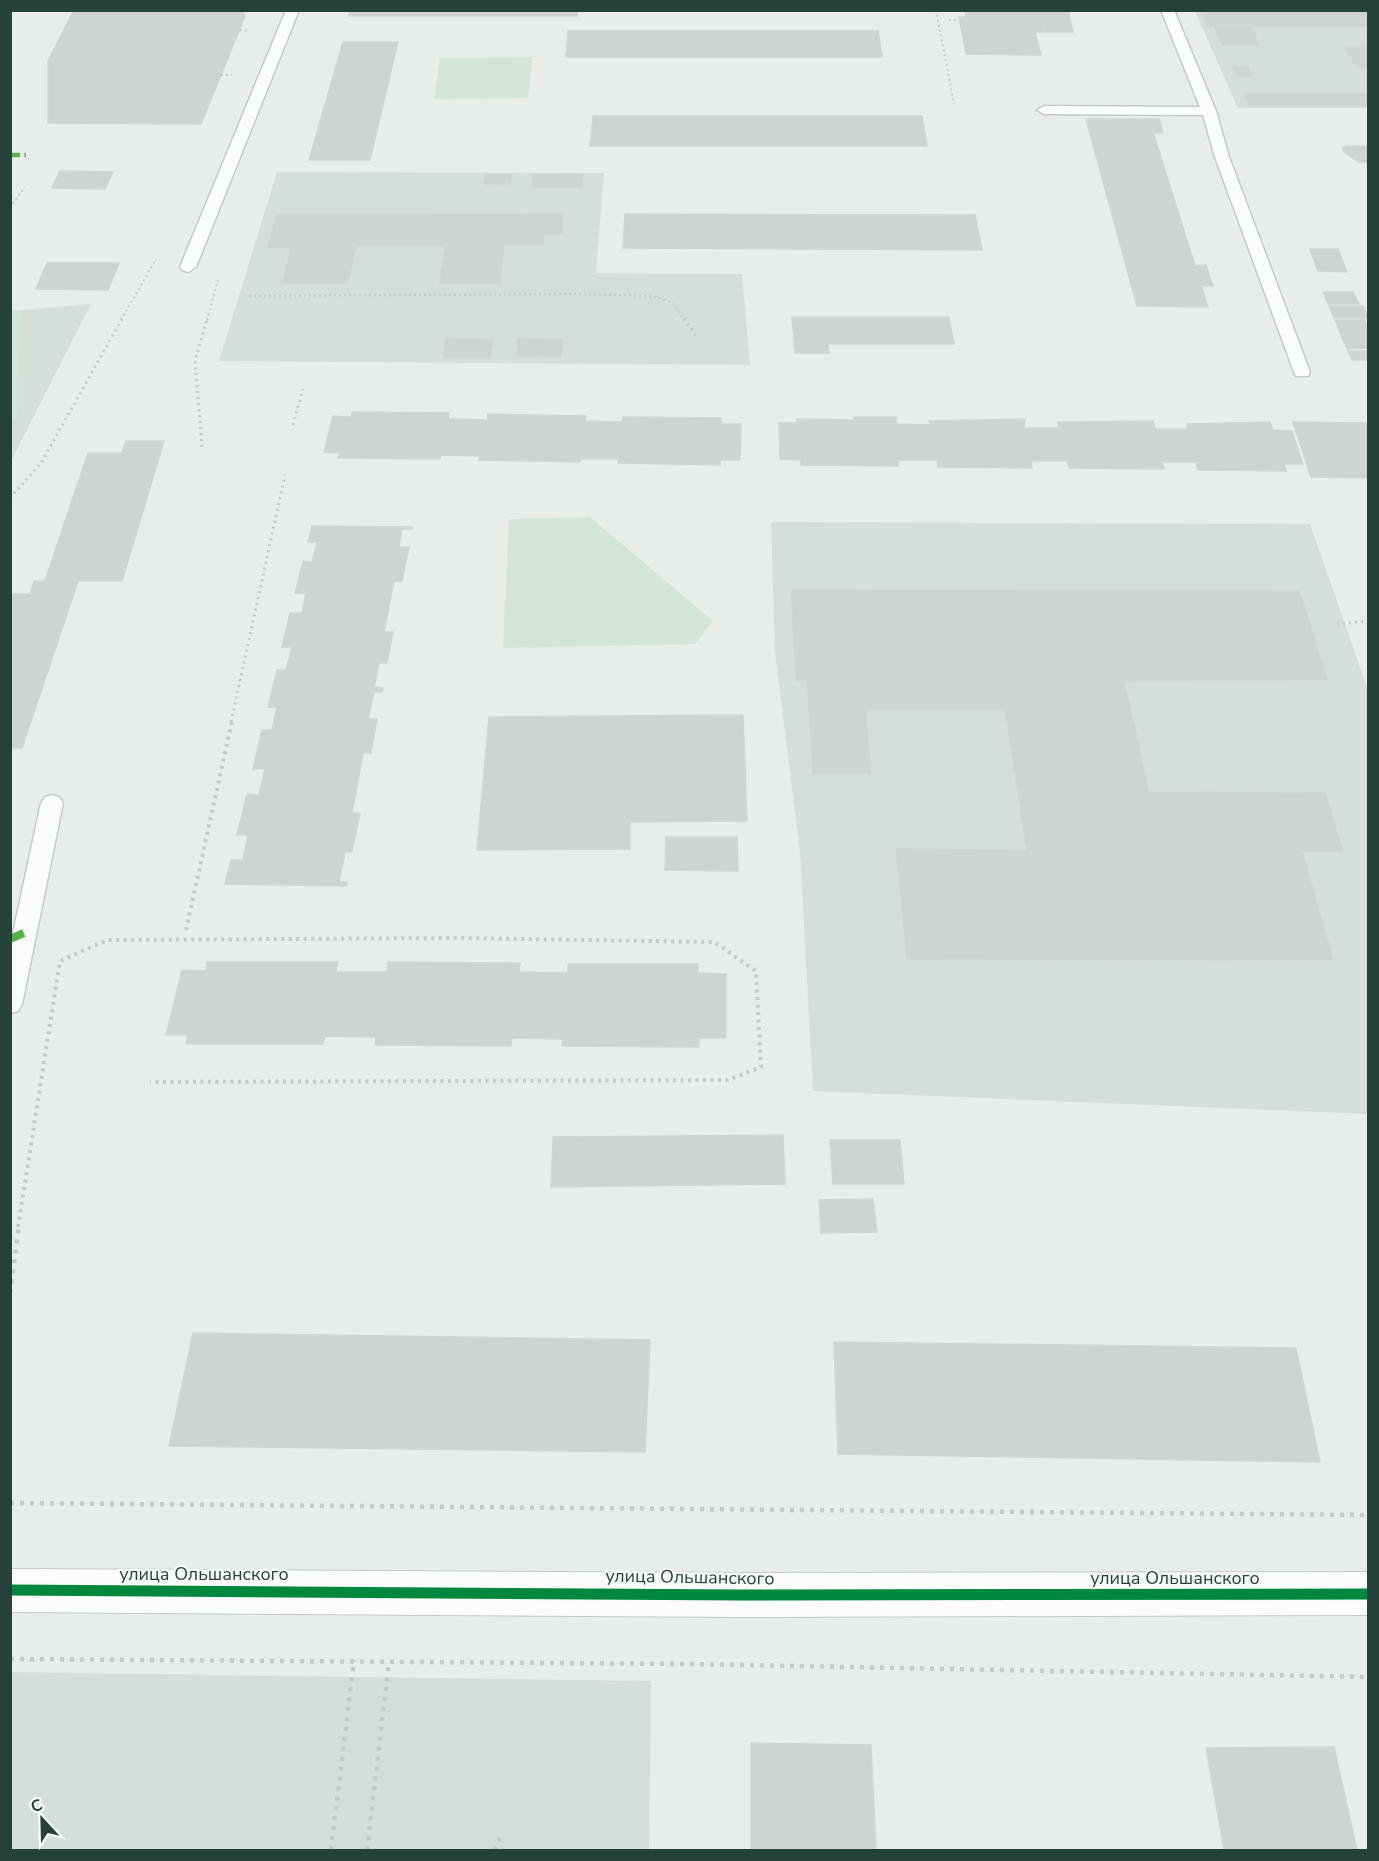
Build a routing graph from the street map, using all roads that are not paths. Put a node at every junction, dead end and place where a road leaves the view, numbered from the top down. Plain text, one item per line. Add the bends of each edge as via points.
1 (293, 10) edge
2 (1167, 10) edge
3 (1044, 110) dead end
4 (1209, 111) junction
5 (188, 267) dead end
6 (1302, 372) dead end
7 (52, 803) dead end
8 (10, 1004) edge
9 (10, 1590) edge
10 (1368, 1594) edge

1 - 5 lane
2 - 4 lane
3 - 4 lane
4 - 6 lane via 1222,157
7 - 8 lane
9 - 10 street, улица Ольшанского

